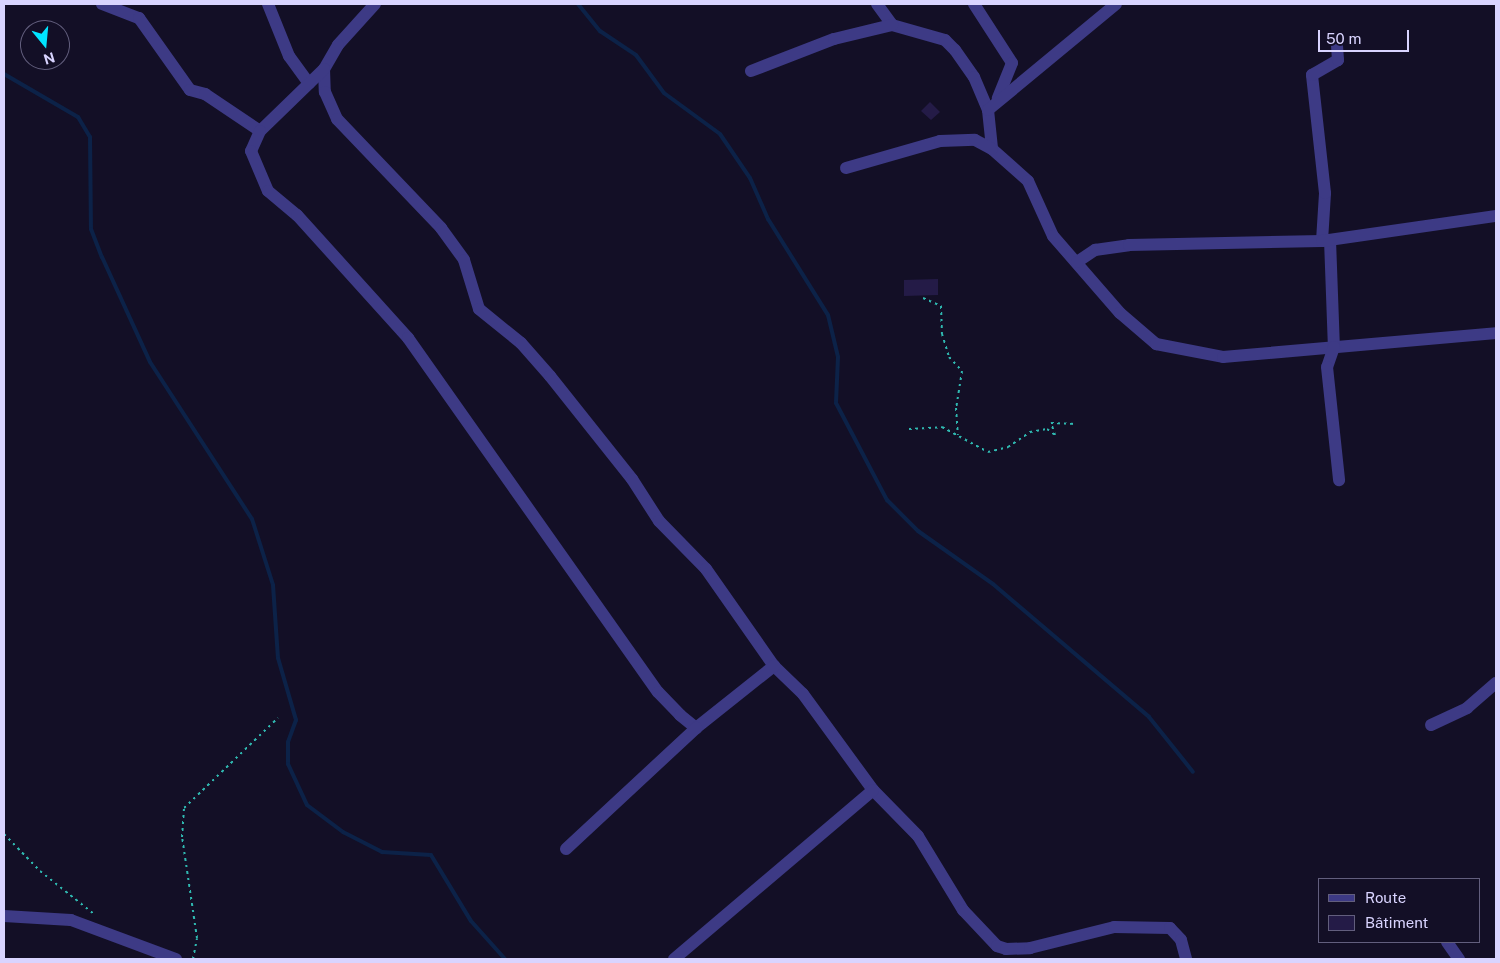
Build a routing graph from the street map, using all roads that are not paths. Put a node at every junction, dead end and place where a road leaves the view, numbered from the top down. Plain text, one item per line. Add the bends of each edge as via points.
1 (102, 4) edge
2 (268, 4) edge
3 (375, 4) edge
4 (877, 4) edge
5 (974, 4) edge
6 (1116, 4) edge
7 (892, 25) junction
8 (1337, 45) dead end
9 (324, 69) junction
10 (751, 71) dead end
11 (309, 84) junction
12 (998, 100) junction
13 (988, 110) junction
14 (260, 131) junction
15 (992, 149) junction
16 (846, 168) dead end
17 (1496, 216) edge
18 (1326, 240) junction
19 (1077, 262) junction
20 (1496, 333) edge
21 (1334, 347) junction
22 (1339, 480) dead end
23 (774, 666) junction
24 (1496, 683) edge
25 (1431, 725) dead end
26 (696, 728) junction
27 (873, 790) junction
28 (566, 849) dead end
29 (4, 916) edge
30 (1448, 943) edge
31 (1009, 954) edge
32 (176, 959) edge
33 (674, 959) edge
34 (1186, 959) edge
35 (1459, 959) edge

1 - 14 street via 140,18 190,90 206,94 229,114
2 - 11 street via 289,56
3 - 9 street via 338,44
4 - 7 street
5 - 12 street via 1012,63
6 - 12 street
7 - 10 street via 834,39
7 - 13 street via 945,40 974,77
8 - 18 street via 1338,60 1312,75 1325,193
9 - 11 street
9 - 23 street via 325,92 337,119 414,196 452,244 464,260 480,309 521,342 550,376 632,479 659,521 706,570
11 - 14 street
12 - 13 street
13 - 15 street
14 - 26 street via 251,151 268,190 297,216 408,338 658,692
15 - 16 street via 975,140 940,141
15 - 19 street via 1028,181 1053,236
17 - 18 street
18 - 19 street via 1129,245 1095,250
18 - 21 street
19 - 21 street via 1120,313 1167,349 1223,357
20 - 21 street
21 - 22 street via 1326,367
23 - 26 street
23 - 27 street via 803,694
24 - 25 street via 1468,708
26 - 28 street
27 - 31 street via 918,836 963,910 996,946
27 - 33 street
29 - 32 street via 71,920
30 - 35 street
31 - 34 street via 1114,927 1170,928 1181,940

